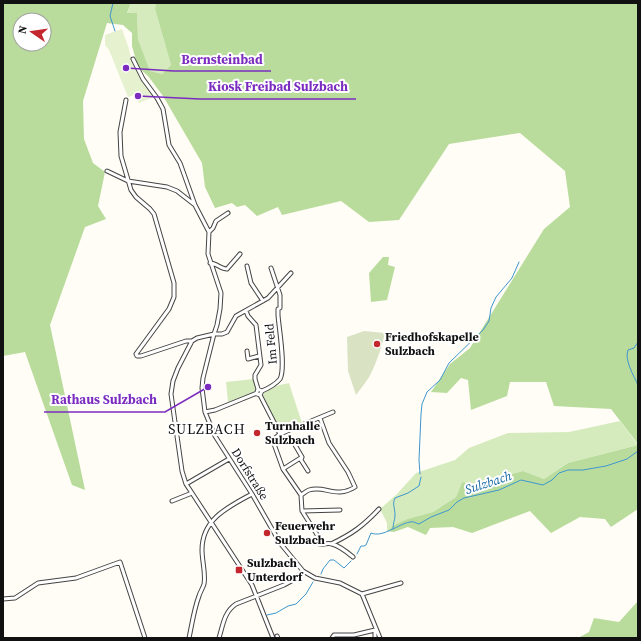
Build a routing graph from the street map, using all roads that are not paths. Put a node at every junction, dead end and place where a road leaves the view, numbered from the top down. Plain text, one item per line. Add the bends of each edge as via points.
1 (133, 59) dead end
2 (126, 100) dead end
3 (107, 170) dead end
4 (128, 181) junction
5 (195, 205) junction
6 (228, 213) dead end
7 (209, 232) junction
8 (240, 254) dead end
9 (210, 263) junction
10 (247, 266) dead end
11 (271, 268) dead end
12 (291, 273) dead end
13 (278, 287) junction
14 (263, 301) junction
15 (246, 311) junction
16 (214, 334) junction
17 (192, 341) junction
18 (247, 351) dead end
19 (259, 356) junction
20 (259, 392) junction
21 (205, 412) junction
22 (333, 412) dead end
23 (320, 418) junction
24 (280, 434) junction
25 (295, 445) dead end
26 (302, 457) junction
27 (230, 459) junction
28 (283, 469) junction
29 (308, 471) dead end
30 (186, 484) junction
31 (192, 494) junction
32 (252, 494) junction
33 (301, 495) junction
34 (172, 500) dead end
35 (379, 509) dead end
36 (340, 510) dead end
37 (302, 511) junction
38 (211, 522) junction
39 (280, 543) junction
40 (322, 544) junction
41 (331, 544) junction
42 (353, 557) dead end
43 (303, 572) junction
44 (401, 584) dead end
45 (362, 594) junction
46 (257, 596) junction
47 (3, 599) edge
48 (375, 630) junction
49 (145, 638) edge
50 (189, 638) edge
51 (219, 638) edge
52 (273, 638) edge
53 (332, 638) edge
54 (375, 638) edge
55 (380, 638) edge

1 - 5 street via 163,109 169,145 180,163
2 - 4 street via 120,132 121,156
3 - 4 street
4 - 5 street via 167,187
4 - 17 street via 136,197 154,214 174,283 174,297 169,309 136,354 141,356
5 - 7 street
6 - 7 street via 216,221
7 - 9 street, Dorfstraße
8 - 9 street via 227,269
9 - 16 street, Dorfstraße via 221,293
10 - 14 street via 251,283
11 - 13 street, Im Feld
12 - 13 street
13 - 14 street
13 - 20 street, Im Feld via 283,367 277,383
14 - 15 street
15 - 16 street via 236,316 227,332
15 - 19 street via 256,325
16 - 17 street
16 - 21 street, Dorfstraße via 202,382
17 - 30 street via 178,368 171,394
18 - 19 street via 248,359
19 - 20 street via 261,365 255,375
20 - 21 street, Im Feld
20 - 24 street
21 - 27 street, Dorfstraße via 213,432
22 - 23 street
23 - 24 street
23 - 33 street via 329,443 355,487 349,492 338,493 319,489 309,490
24 - 28 street via 274,439 274,444
25 - 26 street
26 - 28 street
26 - 29 street via 301,460
27 - 30 street
27 - 32 street, Dorfstraße
28 - 33 street
30 - 31 street
31 - 34 street
31 - 38 street
32 - 38 street via 223,510
32 - 39 street, Dorfstraße
33 - 37 street
35 - 41 street via 366,523
36 - 37 street
37 - 40 street
38 - 46 street
38 - 50 street via 202,540 204,583
39 - 40 street via 288,539 299,539
39 - 43 street, Dorfstraße
40 - 41 street
41 - 42 street via 342,548
43 - 45 street via 315,578 340,583
43 - 46 street via 290,583
44 - 45 street
45 - 48 street
46 - 51 street via 236,604 226,613
46 - 52 street
47 - 49 street via 15,598 38,583 76,578 120,562
48 - 53 street via 354,635 334,635
48 - 54 street
48 - 55 street

